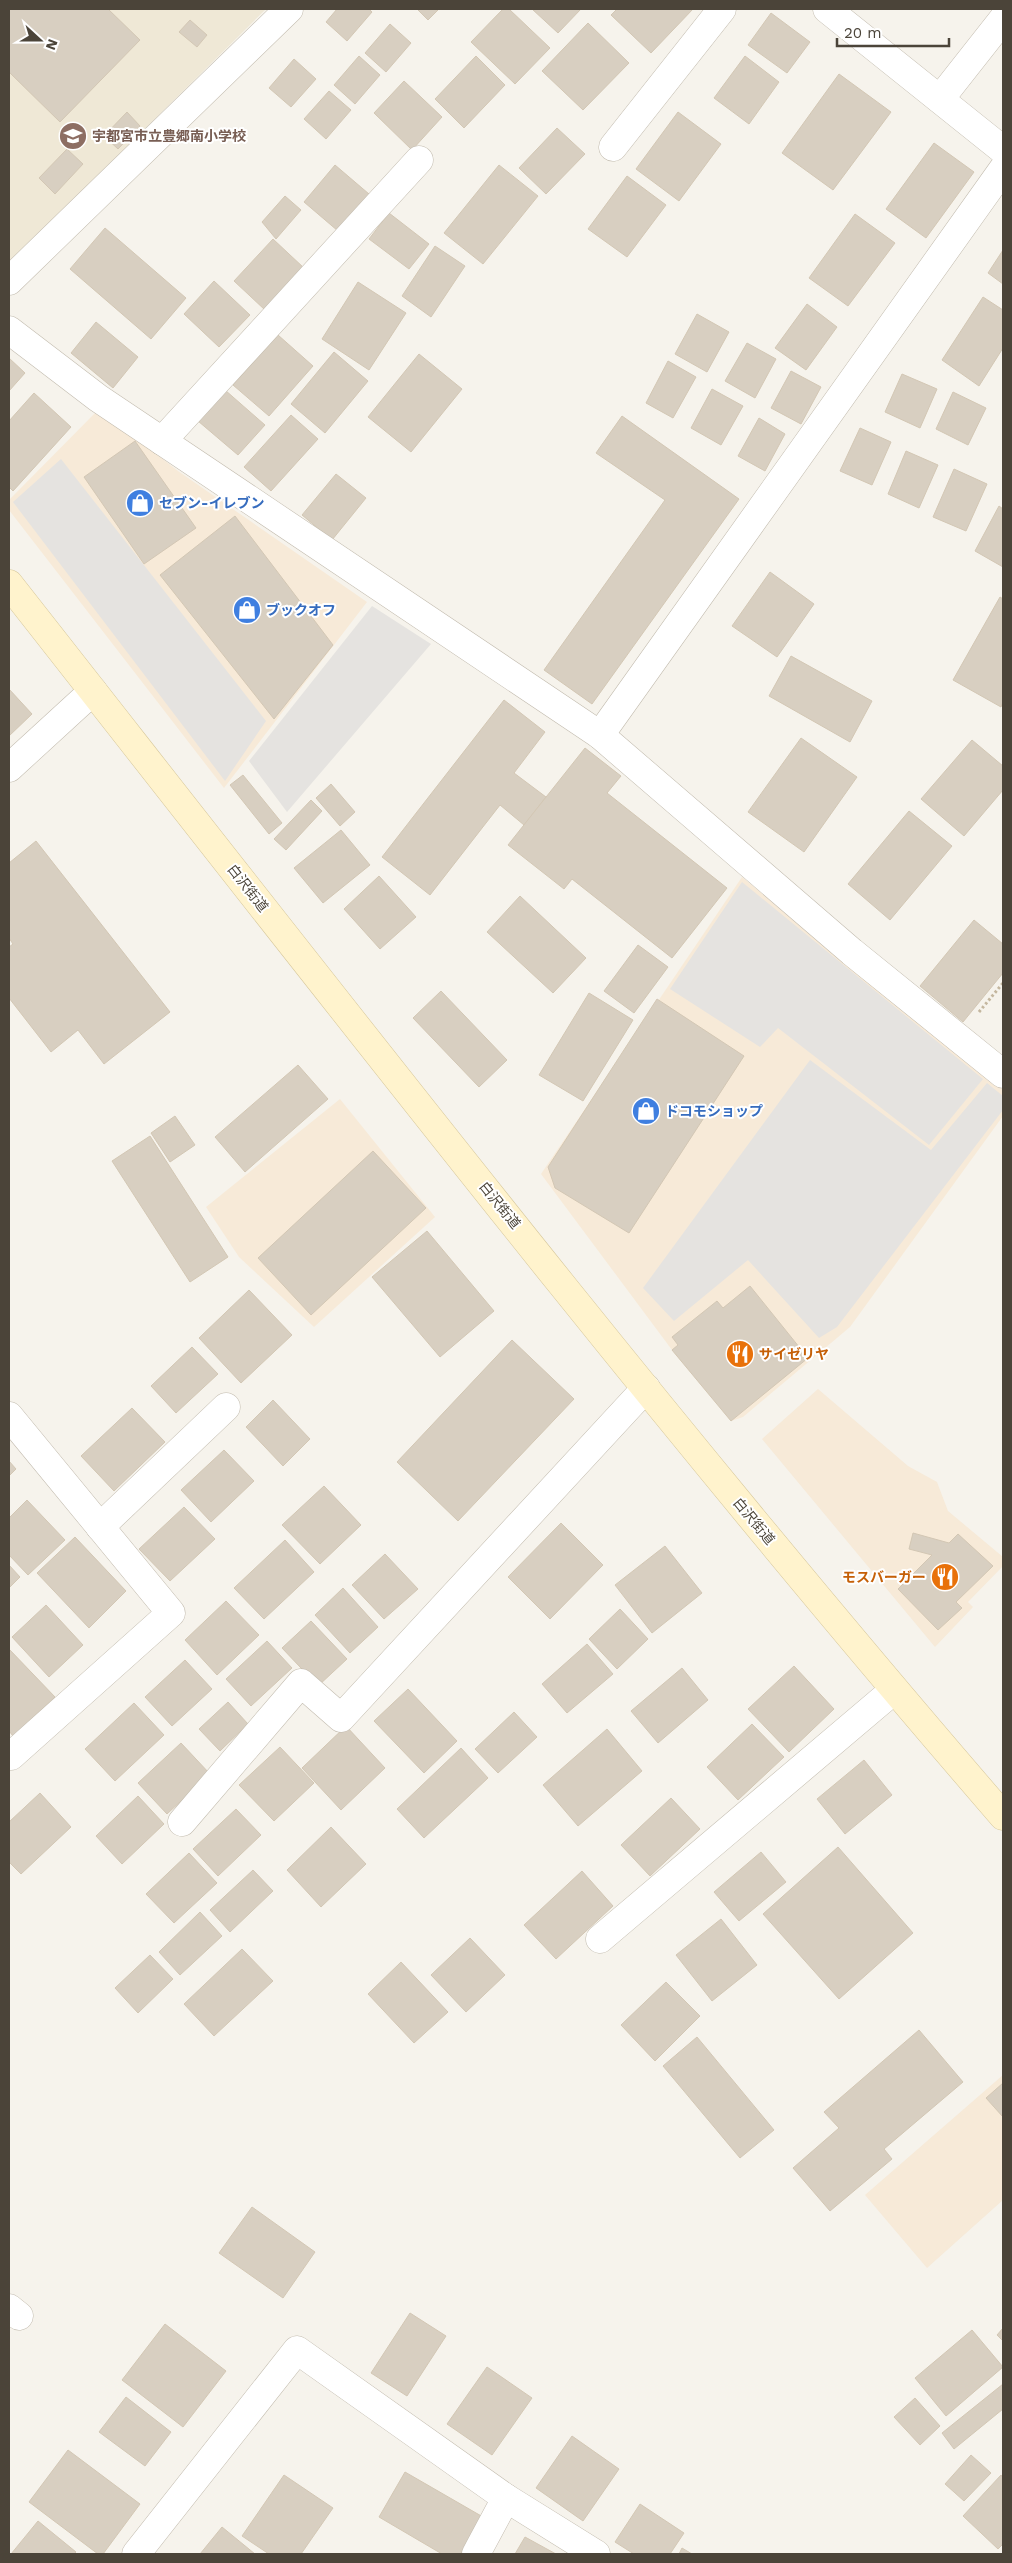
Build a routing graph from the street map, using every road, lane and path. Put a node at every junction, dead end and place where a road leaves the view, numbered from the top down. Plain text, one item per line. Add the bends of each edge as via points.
1 (289, 9) edge
2 (722, 9) edge
3 (827, 9) edge
4 (1003, 20) edge
5 (940, 99) junction
6 (613, 147) dead end
7 (1003, 150) edge
8 (419, 160) dead end
9 (1003, 169) edge
10 (9, 281) edge
11 (9, 330) edge
12 (162, 441) junction
13 (9, 584) edge
14 (93, 691) junction
15 (600, 735) junction
16 (9, 768) edge
17 (1003, 1074) edge
18 (646, 1388) junction
19 (226, 1406) dead end
20 (9, 1416) edge
21 (100, 1527) junction
22 (894, 1690) junction
23 (9, 1753) edge
24 (1003, 1816) edge
25 (182, 1822) dead end
26 (600, 1940) dead end
27 (506, 2498) junction
28 (136, 2554) edge
29 (476, 2554) edge
30 (596, 2554) edge

1 - 10 street
2 - 6 street
3 - 5 street
4 - 5 street
5 - 7 street
8 - 12 street
9 - 15 street
11 - 12 street via 98,398
12 - 15 street
13 - 14 main road, 白沢街道
14 - 16 street
14 - 18 main road, 白沢街道
15 - 17 street via 852,952
18 - 22 main road, 白沢街道
18 - 25 street via 341,1718 301,1683
19 - 21 street
20 - 21 street
21 - 23 street via 171,1613 11,1756
22 - 24 main road, 白沢街道
22 - 26 street
27 - 28 street via 297,2350
27 - 29 street
27 - 30 street

